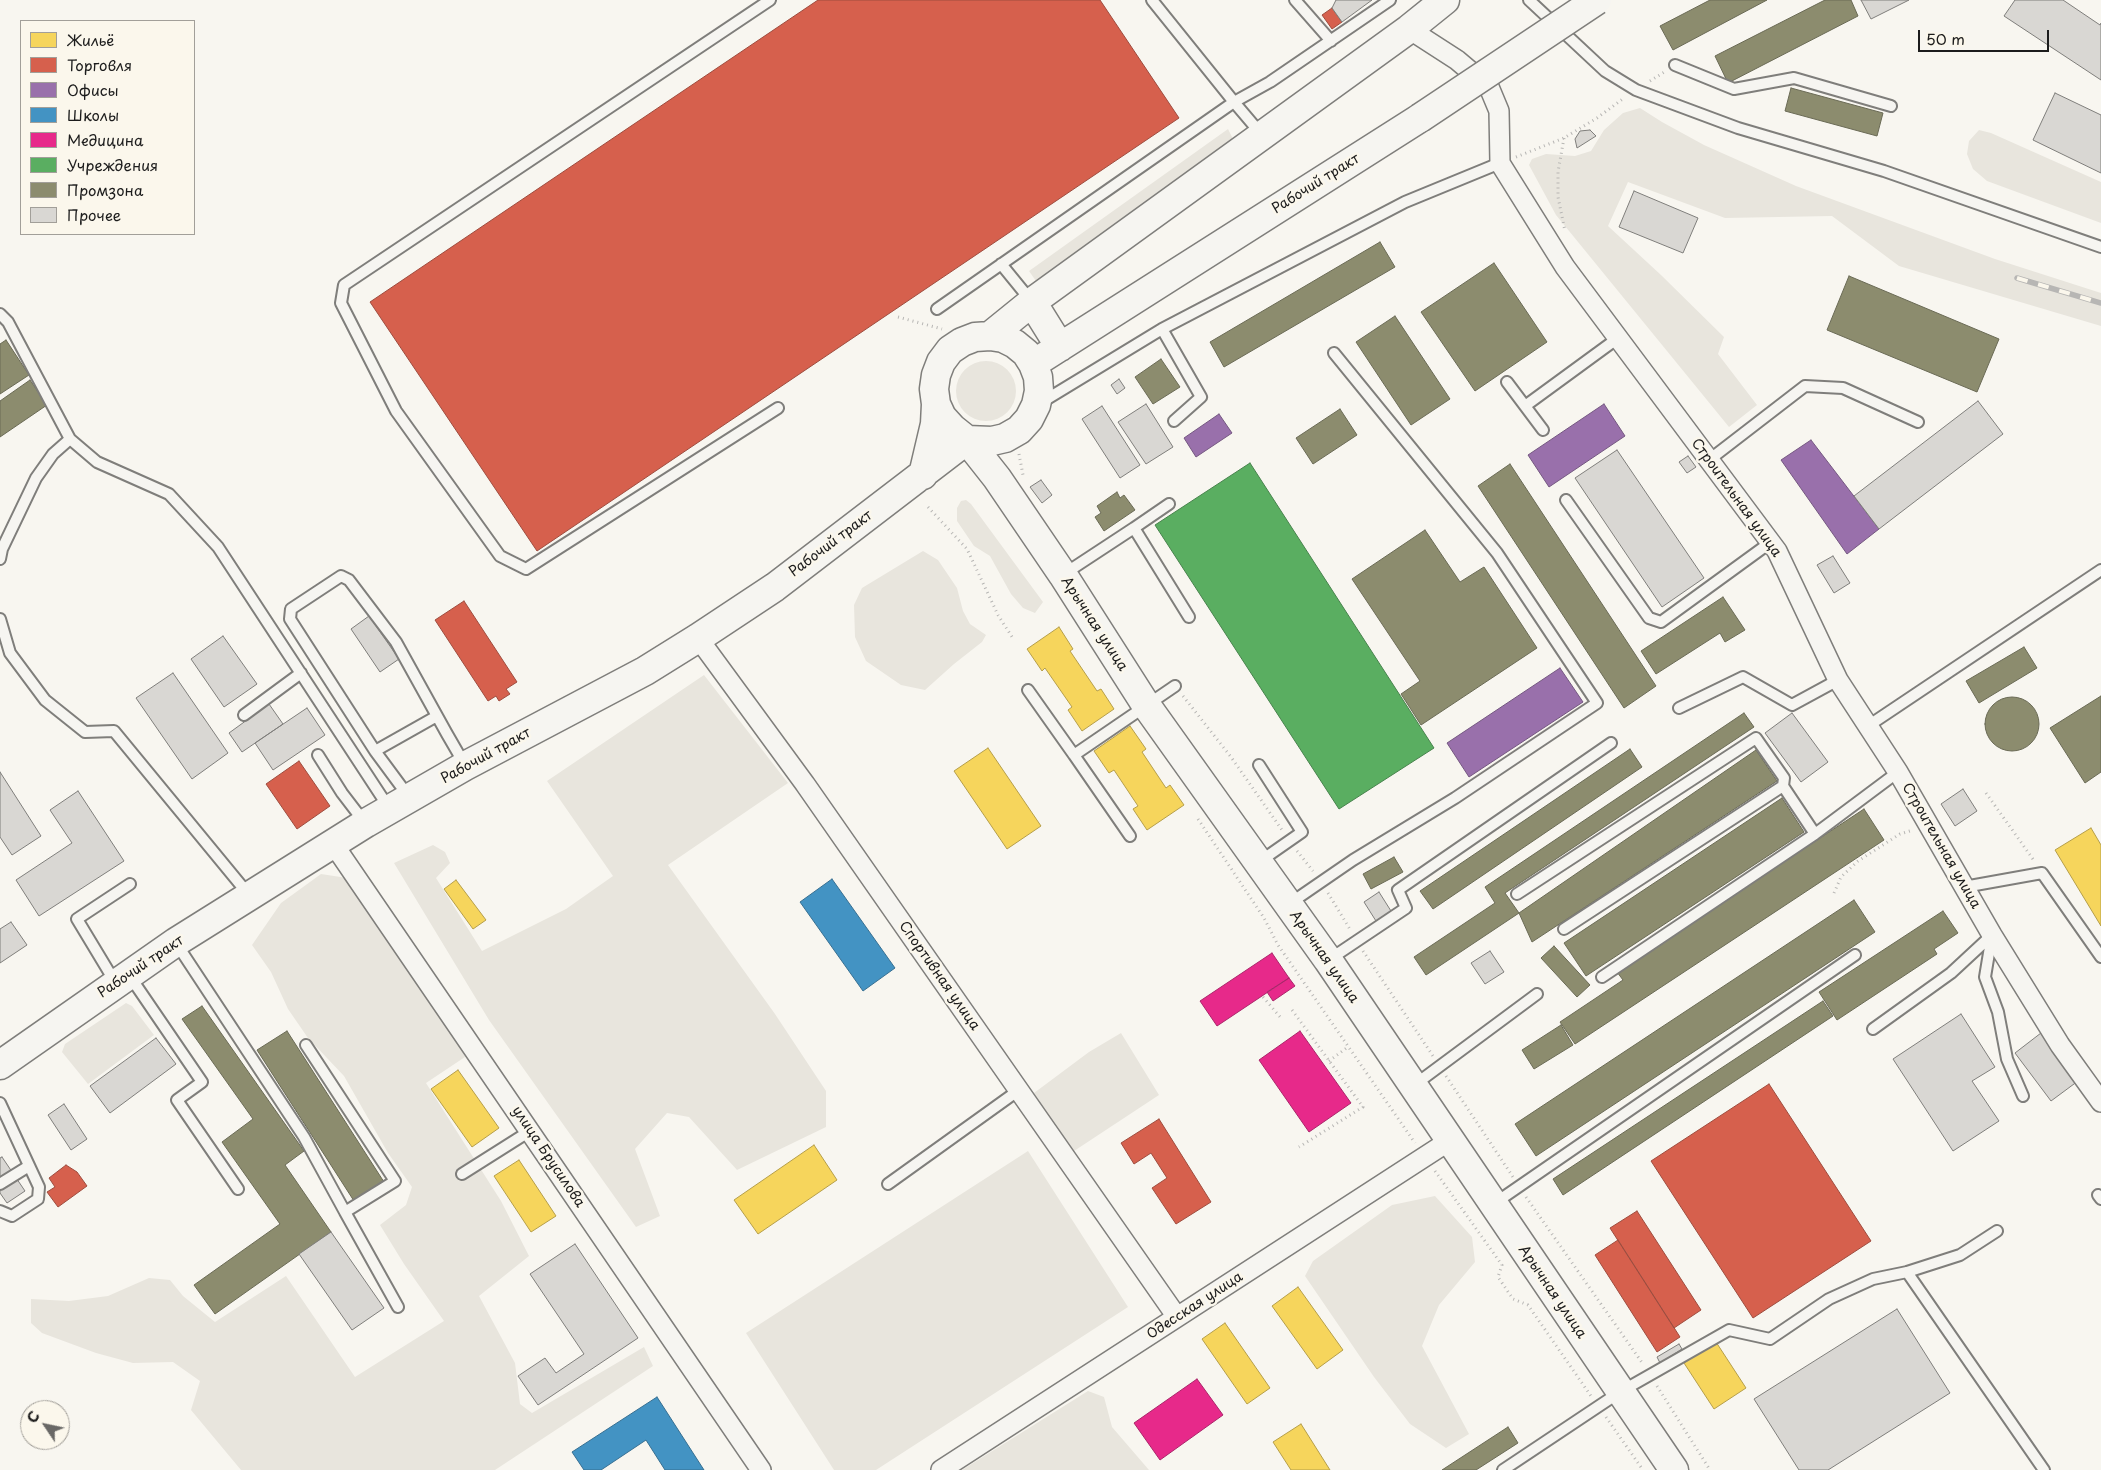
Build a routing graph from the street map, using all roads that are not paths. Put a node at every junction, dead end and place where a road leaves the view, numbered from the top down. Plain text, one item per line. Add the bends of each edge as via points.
1 (770, 0) edge
2 (1152, 0) edge
3 (1295, 0) edge
4 (1390, 0) edge
5 (1445, 0) edge
6 (1529, 0) edge
7 (1597, 0) edge
8 (1409, 29) junction
9 (1332, 41) junction
10 (1675, 65) road end
11 (1234, 102) junction
12 (1891, 106) dead end
13 (1263, 136) junction
14 (1500, 163) junction
15 (2101, 247) edge
16 (1001, 264) junction
17 (1032, 302) junction
18 (937, 309) dead end
19 (0, 314) edge
20 (1162, 329) junction
21 (990, 336) junction
22 (1618, 338) junction
23 (1060, 347) junction
24 (1334, 353) dead end
25 (1029, 358) junction
26 (1507, 382) dead end
27 (936, 404) junction
28 (1036, 405) junction
29 (1525, 406) junction
30 (778, 408) dead end
31 (1174, 421) dead end
32 (1918, 422) dead end
33 (1543, 430) dead end
34 (1005, 438) junction
35 (70, 439) junction
36 (967, 440) junction
37 (1710, 460) junction
38 (923, 474) junction
39 (997, 478) junction
40 (1566, 500) dead end
41 (1169, 504) dead end
42 (1134, 528) junction
43 (1771, 542) junction
44 (0, 560) edge
45 (2101, 570) edge
46 (1063, 575) junction
47 (1189, 617) dead end
48 (0, 618) edge
49 (698, 638) junction
50 (301, 673) junction
51 (1838, 680) junction
52 (1175, 686) dead end
53 (1028, 690) dead end
54 (1146, 705) junction
55 (1680, 708) dead end
56 (244, 715) dead end
57 (437, 716) junction
58 (1868, 726) junction
59 (1612, 743) dead end
60 (375, 751) junction
61 (318, 755) dead end
62 (1074, 755) junction
63 (1259, 765) dead end
64 (465, 766) junction
65 (1898, 772) junction
66 (1783, 786) junction
67 (400, 804) junction
68 (366, 823) junction
69 (1815, 834) junction
70 (1130, 836) dead end
71 (334, 844) junction
72 (1258, 863) junction
73 (130, 884) dead end
74 (1964, 887) junction
75 (1517, 894) dead end
76 (250, 896) junction
77 (1288, 905) junction
78 (1564, 929) dead end
79 (1992, 936) junction
80 (176, 942) junction
81 (1855, 955) dead end
82 (2101, 958) edge
83 (1328, 960) junction
84 (1602, 976) dead end
85 (122, 978) junction
86 (1537, 994) dead end
87 (1873, 1029) dead end
88 (306, 1044) dead end
89 (0, 1065) edge
90 (1412, 1087) junction
91 (1019, 1090) junction
92 (2023, 1096) dead end
93 (2101, 1102) edge
94 (0, 1103) edge
95 (530, 1131) junction
96 (1449, 1141) junction
97 (29, 1166) junction
98 (462, 1174) dead end
99 (0, 1184) edge
100 (888, 1184) dead end
101 (238, 1189) dead end
102 (1492, 1205) junction
103 (0, 1212) edge
104 (345, 1212) junction
105 (1997, 1231) dead end
106 (1907, 1272) junction
107 (398, 1307) dead end
108 (1177, 1317) junction
109 (1609, 1399) junction
110 (761, 1470) edge
111 (941, 1470) edge
112 (1503, 1470) edge
113 (1674, 1470) edge
114 (2044, 1470) edge

1 - 30 lane via 344,285 341,303 396,411 500,556 526,569
2 - 11 lane
3 - 9 lane
4 - 9 lane
5 - 8 main road
6 - 15 lane via 1605,71 1636,90 1738,128 1884,171
7 - 23 main road, Рабочий тракт, bridge via 1420,118
8 - 13 main road
8 - 14 street via 1457,60 1489,87 1499,111
9 - 11 lane
10 - 12 lane via 1734,89 1794,78
11 - 13 lane
11 - 16 lane
13 - 17 main road
14 - 20 lane via 1405,202
14 - 22 street, Строительная улица via 1565,267
16 - 17 lane
16 - 18 lane
17 - 21 main road
17 - 23 main road
17 - 25 main road
19 - 35 lane via 8,322
20 - 28 lane
20 - 31 lane via 1201,397
21 - 25 main road via 1015,344
21 - 27 main road via 976,337 950,350 936,375
22 - 29 lane
22 - 37 street, Строительная улица
23 - 25 main road, Рабочий тракт
24 - 77 lane via 1497,553 1597,703
25 - 28 main road via 1038,377
26 - 29 lane
27 - 36 main road via 942,417
27 - 38 main road
28 - 34 main road via 1030,419
29 - 33 lane
32 - 37 lane via 1843,388 1805,386
34 - 36 main road
34 - 39 main road
35 - 44 lane via 53,454 36,478 2,549
35 - 50 lane via 97,462 169,494 218,547
36 - 38 main road, Рабочий тракт
36 - 39 main road, Арычная улица
37 - 43 street, Строительная улица
38 - 49 main road, Рабочий тракт via 775,587
39 - 46 main road, Арычная улица
40 - 43 lane via 1649,618 1661,622
41 - 42 lane
42 - 46 lane
42 - 47 lane
43 - 51 street, Строительная улица
45 - 58 lane
46 - 54 main road, Арычная улица
48 - 76 lane via 10,653 45,700 85,732 114,732
49 - 64 main road, Рабочий тракт via 645,671
49 - 91 street, Спортивная улица via 805,784
50 - 56 lane
50 - 67 lane via 378,794
51 - 55 lane via 1792,705 1743,677
51 - 58 street, Строительная улица
52 - 54 lane
53 - 62 lane
54 - 62 lane
54 - 72 main road, Арычная улица
57 - 60 lane
57 - 60 lane via 396,642 349,580 341,576 291,609 290,619
57 - 64 lane
58 - 65 street, Строительная улица
59 - 83 lane via 1398,890 1406,908
60 - 67 lane
61 - 68 lane
62 - 70 lane
63 - 72 lane via 1302,832
64 - 67 main road, Рабочий тракт
65 - 69 lane
65 - 74 street, Строительная улица
66 - 69 lane
66 - 75 lane via 1784,778 1756,738
66 - 78 lane
67 - 68 main road, Рабочий тракт
68 - 71 main road, Рабочий тракт
69 - 84 lane
71 - 76 main road, Рабочий тракт
71 - 95 street, улица Брусилова
72 - 77 main road, Арычная улица
73 - 85 lane via 77,919
74 - 79 street, Строительная улица
74 - 82 lane via 2042,873
76 - 80 main road, Рабочий тракт
77 - 83 main road, Арычная улица
79 - 87 lane via 1951,973
79 - 92 lane via 1985,977 1998,1012 2007,1059
79 - 93 street, Строительная улица via 2060,1045
80 - 85 main road, Рабочий тракт
80 - 104 lane via 304,1137
81 - 102 lane
83 - 90 main road, Арычная улица
85 - 89 main road, Рабочий тракт
85 - 101 lane via 202,1082 177,1100
86 - 90 lane
88 - 104 lane via 395,1182
90 - 96 main road, Арычная улица
91 - 100 lane
91 - 108 street, Спортивная улица
94 - 97 lane
95 - 98 lane
95 - 110 street, улица Брусилова
96 - 102 main road, Арычная улица
96 - 108 street, Одесская улица
97 - 99 lane
97 - 103 lane via 39,1187 38,1199 12,1216
102 - 109 main road, Арычная улица
104 - 107 lane
105 - 106 lane via 1960,1255
106 - 109 lane via 1873,1279 1829,1299 1770,1339 1728,1330
106 - 114 lane
108 - 111 street, Одесская улица
109 - 112 lane
109 - 113 main road, Арычная улица

